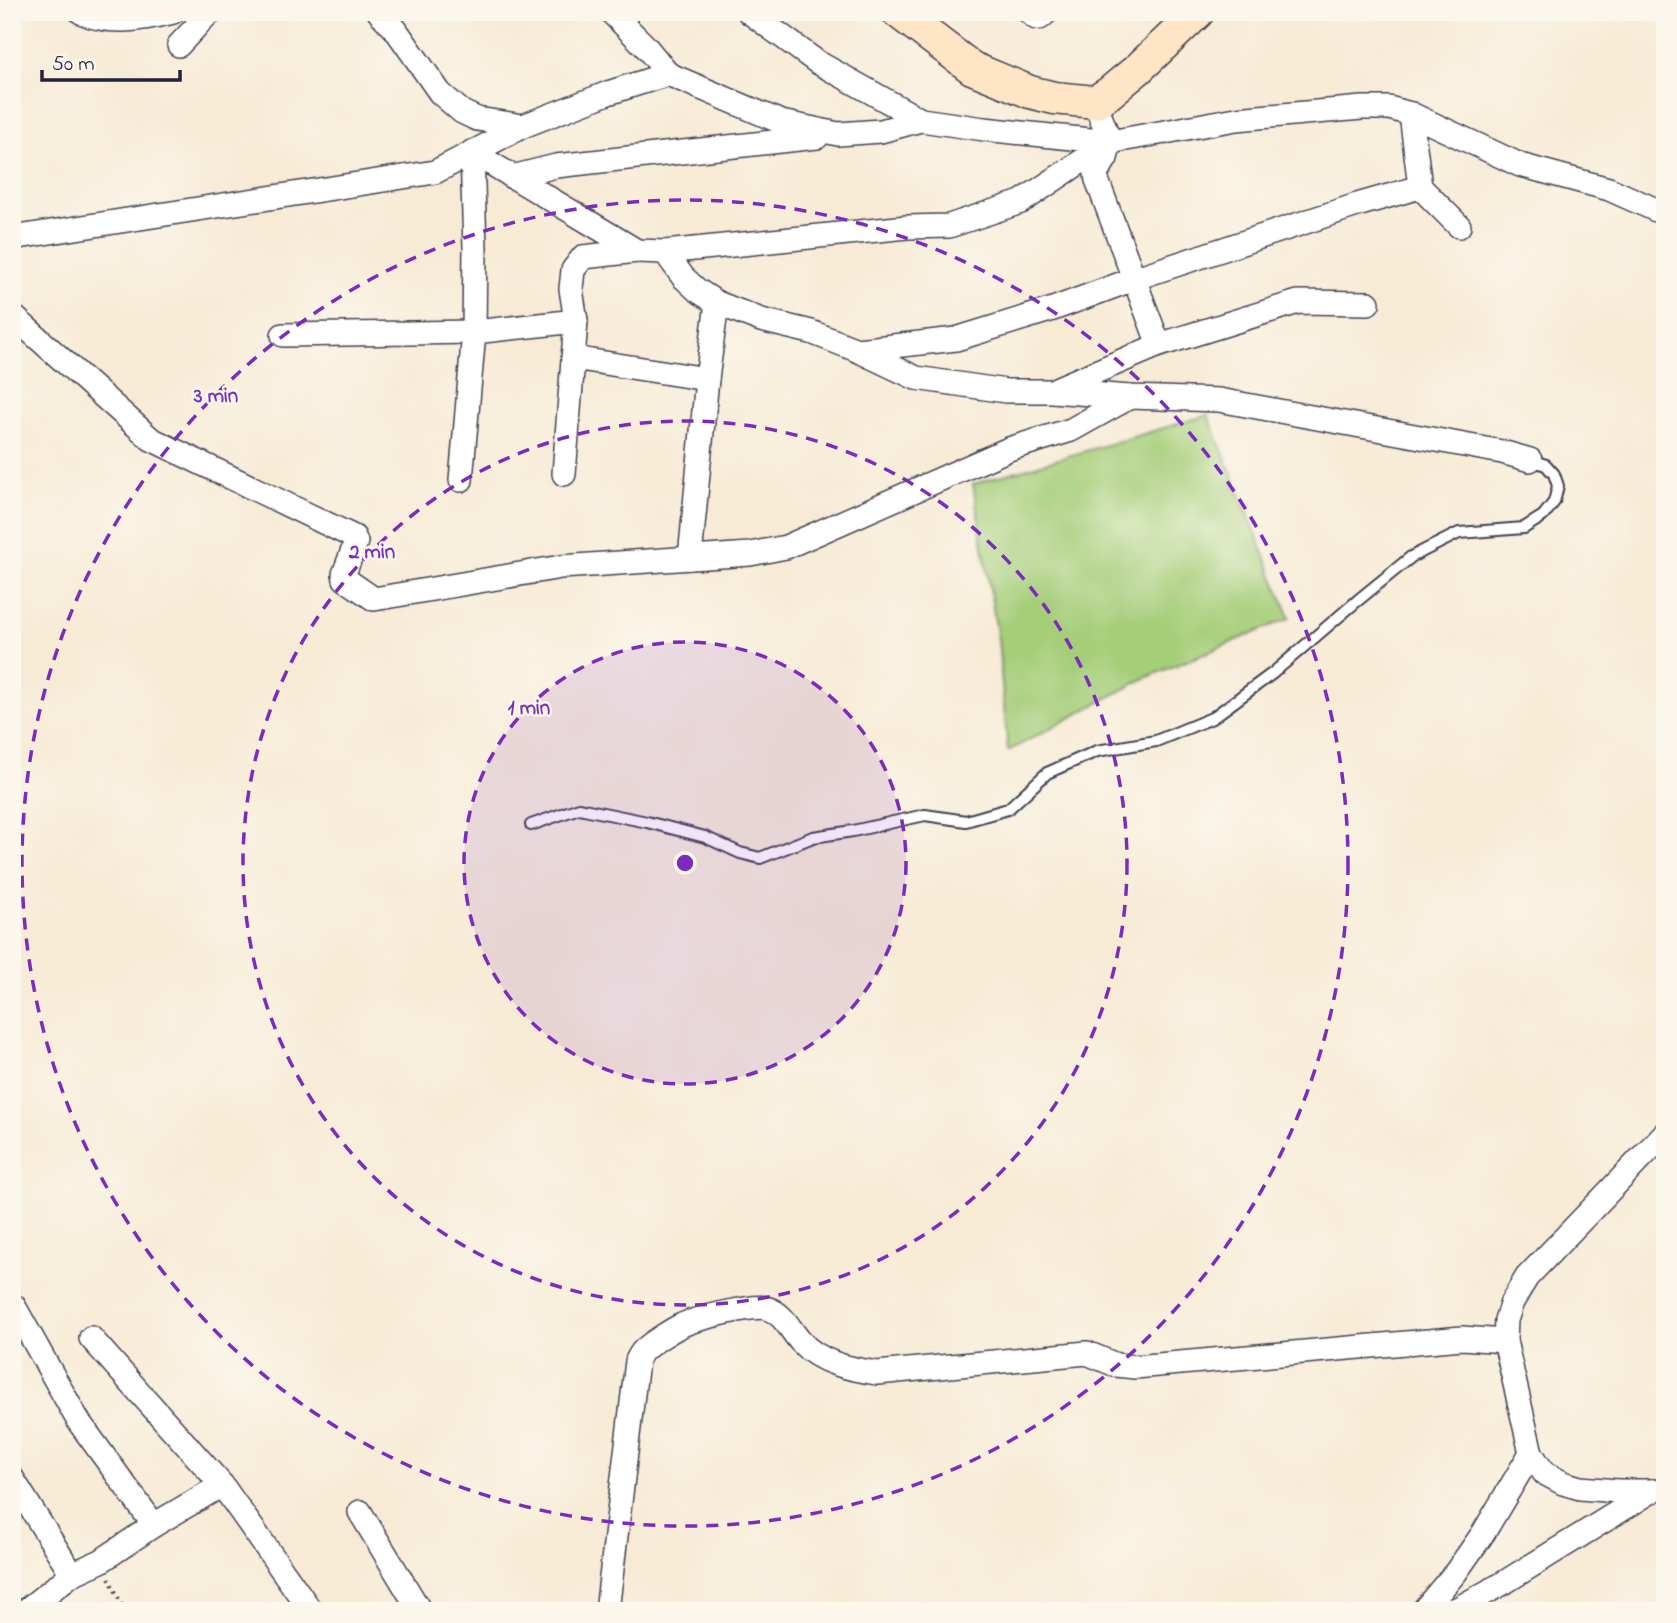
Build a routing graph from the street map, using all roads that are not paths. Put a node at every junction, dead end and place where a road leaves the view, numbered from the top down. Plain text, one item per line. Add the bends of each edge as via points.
1 (81, 12) edge
2 (173, 12) edge
3 (212, 12) edge
4 (379, 12) edge
5 (611, 12) edge
6 (749, 12) edge
7 (898, 12) edge
8 (1029, 12) edge
9 (1047, 12) edge
10 (1198, 12) edge
11 (180, 45) dead end
12 (668, 74) junction
13 (1095, 102) junction
14 (1411, 114) junction
15 (921, 120) junction
16 (523, 126) junction
17 (838, 134) junction
18 (1110, 142) junction
19 (472, 152) junction
20 (512, 177) junction
21 (1420, 187) junction
22 (1665, 214) edge
23 (1459, 226) dead end
24 (12, 238) edge
25 (638, 251) junction
26 (665, 252) junction
27 (1135, 279) junction
28 (717, 303) junction
29 (1367, 303) dead end
30 (12, 314) edge
31 (576, 321) junction
32 (474, 332) junction
33 (283, 335) dead end
34 (1158, 345) junction
35 (857, 350) junction
36 (573, 358) junction
37 (706, 379) junction
38 (1052, 391) junction
39 (1130, 397) junction
40 (1530, 460) joint
41 (564, 474) dead end
42 (461, 480) dead end
43 (690, 558) junction
44 (531, 825) dead end
45 (1665, 1133) edge
46 (14, 1306) dead end
47 (91, 1338) dead end
48 (1505, 1341) junction
49 (1531, 1453) junction
50 (12, 1478) edge
51 (222, 1485) junction
52 (1658, 1493) edge
53 (360, 1512) dead end
54 (154, 1525) junction
55 (72, 1574) junction
56 (25, 1611) edge
57 (311, 1611) edge
58 (420, 1611) edge
59 (607, 1611) edge
60 (1423, 1611) edge
61 (1448, 1611) edge

1 - 2 street via 131,21
3 - 11 street
4 - 16 street via 440,93 462,112
5 - 12 street
6 - 15 street via 817,62
7 - 13 main road via 972,68 1030,92
8 - 9 street via 1040,18
10 - 13 main road
12 - 16 street
12 - 17 street via 781,122
13 - 18 street
14 - 18 street via 1362,108 1236,119
14 - 21 street
14 - 22 street via 1520,165 1609,189
15 - 17 street via 881,131
15 - 18 street
16 - 19 street
17 - 20 street via 556,166
18 - 26 street via 1021,202 949,226
18 - 27 street via 1107,158 1096,174
19 - 20 street
19 - 24 street via 435,172
19 - 32 street
20 - 25 street
21 - 23 street
21 - 27 street
25 - 26 street
25 - 31 street via 583,257 573,270
26 - 28 street via 683,277
27 - 34 street
27 - 35 street via 956,340
28 - 35 street
28 - 37 street
29 - 34 street via 1297,302
30 - 43 street via 151,439 354,537 345,579 374,598 561,567
31 - 32 street
31 - 36 street
32 - 33 street
32 - 42 street
34 - 38 street
35 - 38 street via 916,378 1006,391
36 - 37 street
36 - 41 street
37 - 43 street
38 - 39 street
39 - 40 street via 1219,400
39 - 43 street via 1071,430 1009,449 786,547
40 - 44 lane via 1546,465 1558,486 1544,516 1524,528 1459,533 1411,558 1212,719 1156,741 1097,751 1047,773 1008,809 966,821 925,815 813,837 760,858 705,837 579,808
45 - 48 street via 1527,1277 1512,1302
46 - 54 street via 79,1422
47 - 51 street
48 - 49 street
48 - 59 street via 1462,1338 1135,1367 1087,1353 877,1373 828,1362 801,1342 782,1317 764,1307 682,1325 642,1352 636,1362
49 - 52 street via 1544,1474 1563,1483
49 - 60 street via 1484,1532
50 - 55 street
51 - 54 street
51 - 57 street
52 - 61 street
53 - 58 street
54 - 55 street
55 - 56 street

